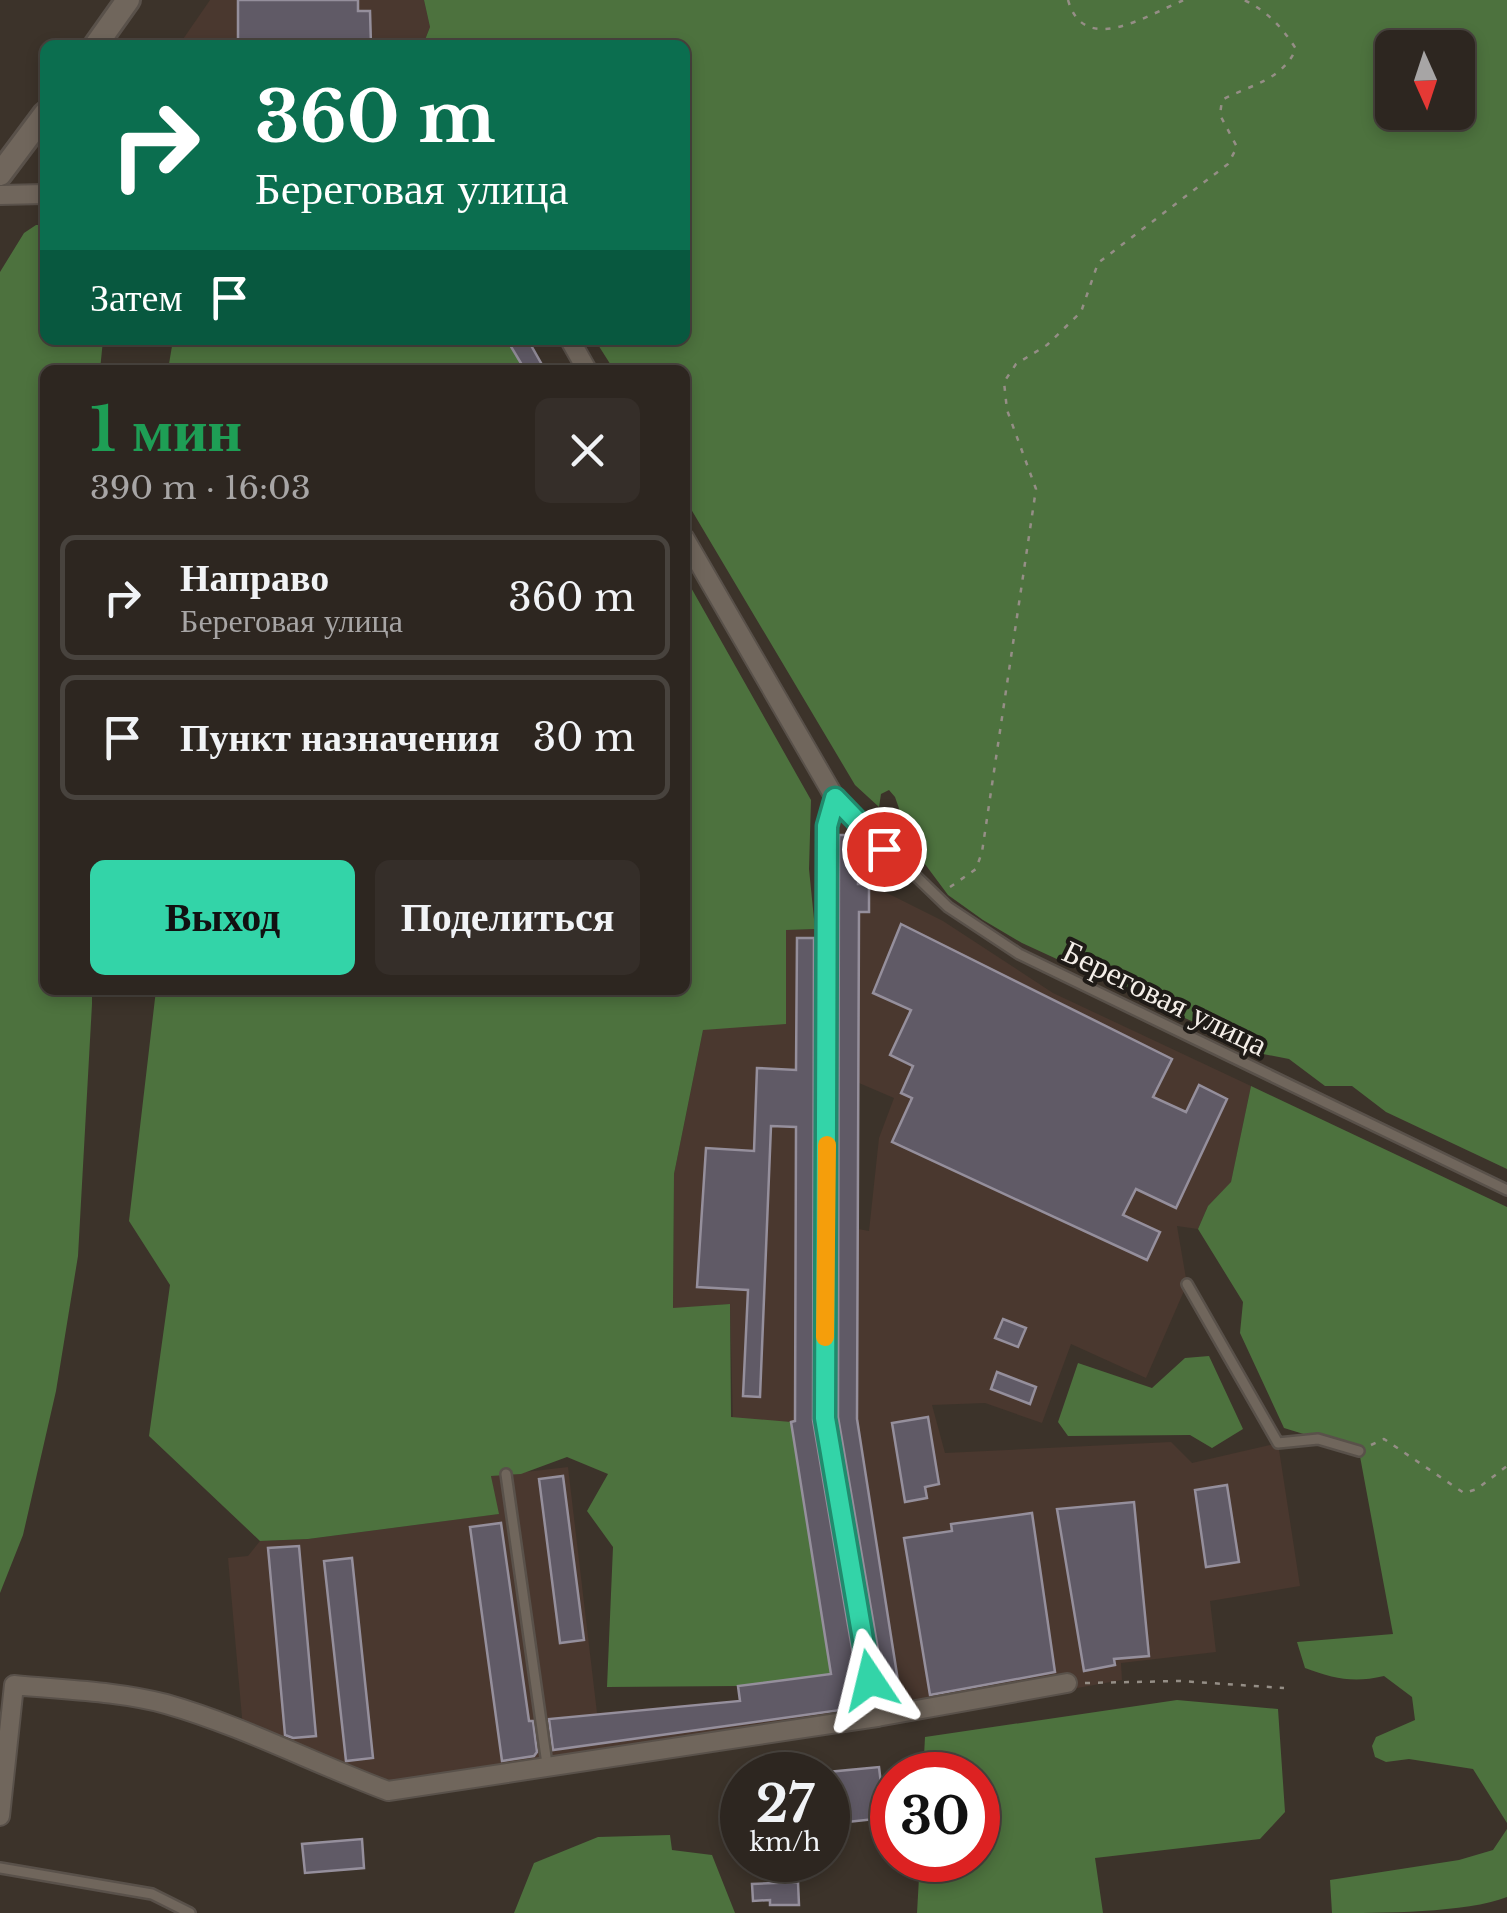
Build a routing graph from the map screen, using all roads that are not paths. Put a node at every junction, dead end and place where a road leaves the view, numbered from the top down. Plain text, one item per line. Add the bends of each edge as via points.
1 (128, 0) edge
2 (100, 40) edge
3 (40, 120) edge
4 (4, 162) edge
5 (40, 194) edge
6 (0, 195) edge
7 (690, 548) edge
8 (835, 798) junction
9 (1507, 1190) edge
10 (1186, 1284) dead end
11 (1359, 1451) road end
12 (506, 1474) dead end
13 (1067, 1683) road end
14 (877, 1717) junction
15 (547, 1764) junction
16 (0, 1816) edge
17 (0, 1868) edge
18 (190, 1913) edge

1 - 2 street
3 - 4 street
5 - 6 street
7 - 8 street
8 - 9 lane, Береговая улица via 932,892 1019,954
8 - 14 street via 827,826 825,1418
10 - 11 lane via 1278,1443 1318,1439
12 - 15 lane
13 - 14 street
14 - 15 street
15 - 16 street via 495,1778 388,1790 163,1703 14,1686
17 - 18 lane via 152,1894

